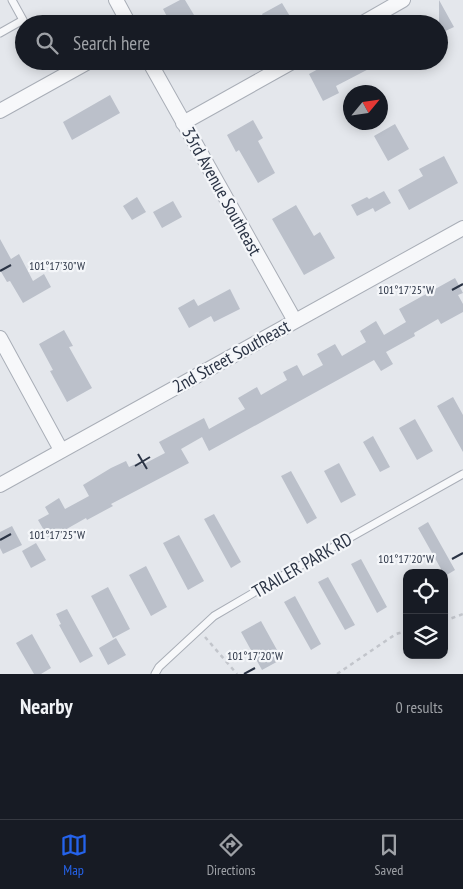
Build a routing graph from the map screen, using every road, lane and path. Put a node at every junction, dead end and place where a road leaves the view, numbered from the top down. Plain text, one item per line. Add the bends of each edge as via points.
1 (12, 0) edge
2 (116, 0) edge
3 (403, 0) edge
4 (21, 15) edge
5 (124, 15) edge
6 (377, 15) edge
7 (15, 25) edge
8 (0, 33) edge
9 (74, 70) edge
10 (154, 70) edge
11 (278, 70) edge
12 (0, 111) edge
13 (183, 123) junction
14 (463, 228) edge
15 (295, 321) junction
16 (0, 338) edge
17 (62, 450) junction
18 (463, 474) edge
19 (0, 485) edge
20 (463, 614) edge
21 (448, 620) edge
22 (403, 632) edge
23 (204, 636) dead end
24 (155, 674) edge
25 (238, 674) edge
26 (337, 674) edge

1 - 4 lane
2 - 5 street
3 - 6 street
7 - 8 lane
9 - 12 street
10 - 13 street, 33rd Avenue Southeast
11 - 13 street
13 - 15 street, 33rd Avenue Southeast
14 - 15 street, 2nd Street Southeast
15 - 17 street, 2nd Street Southeast
16 - 17 street
17 - 19 street, 2nd Street Southeast
18 - 24 lane, TRAILER PARK RD via 214,616
20 - 21 path
22 - 26 path
23 - 25 path

